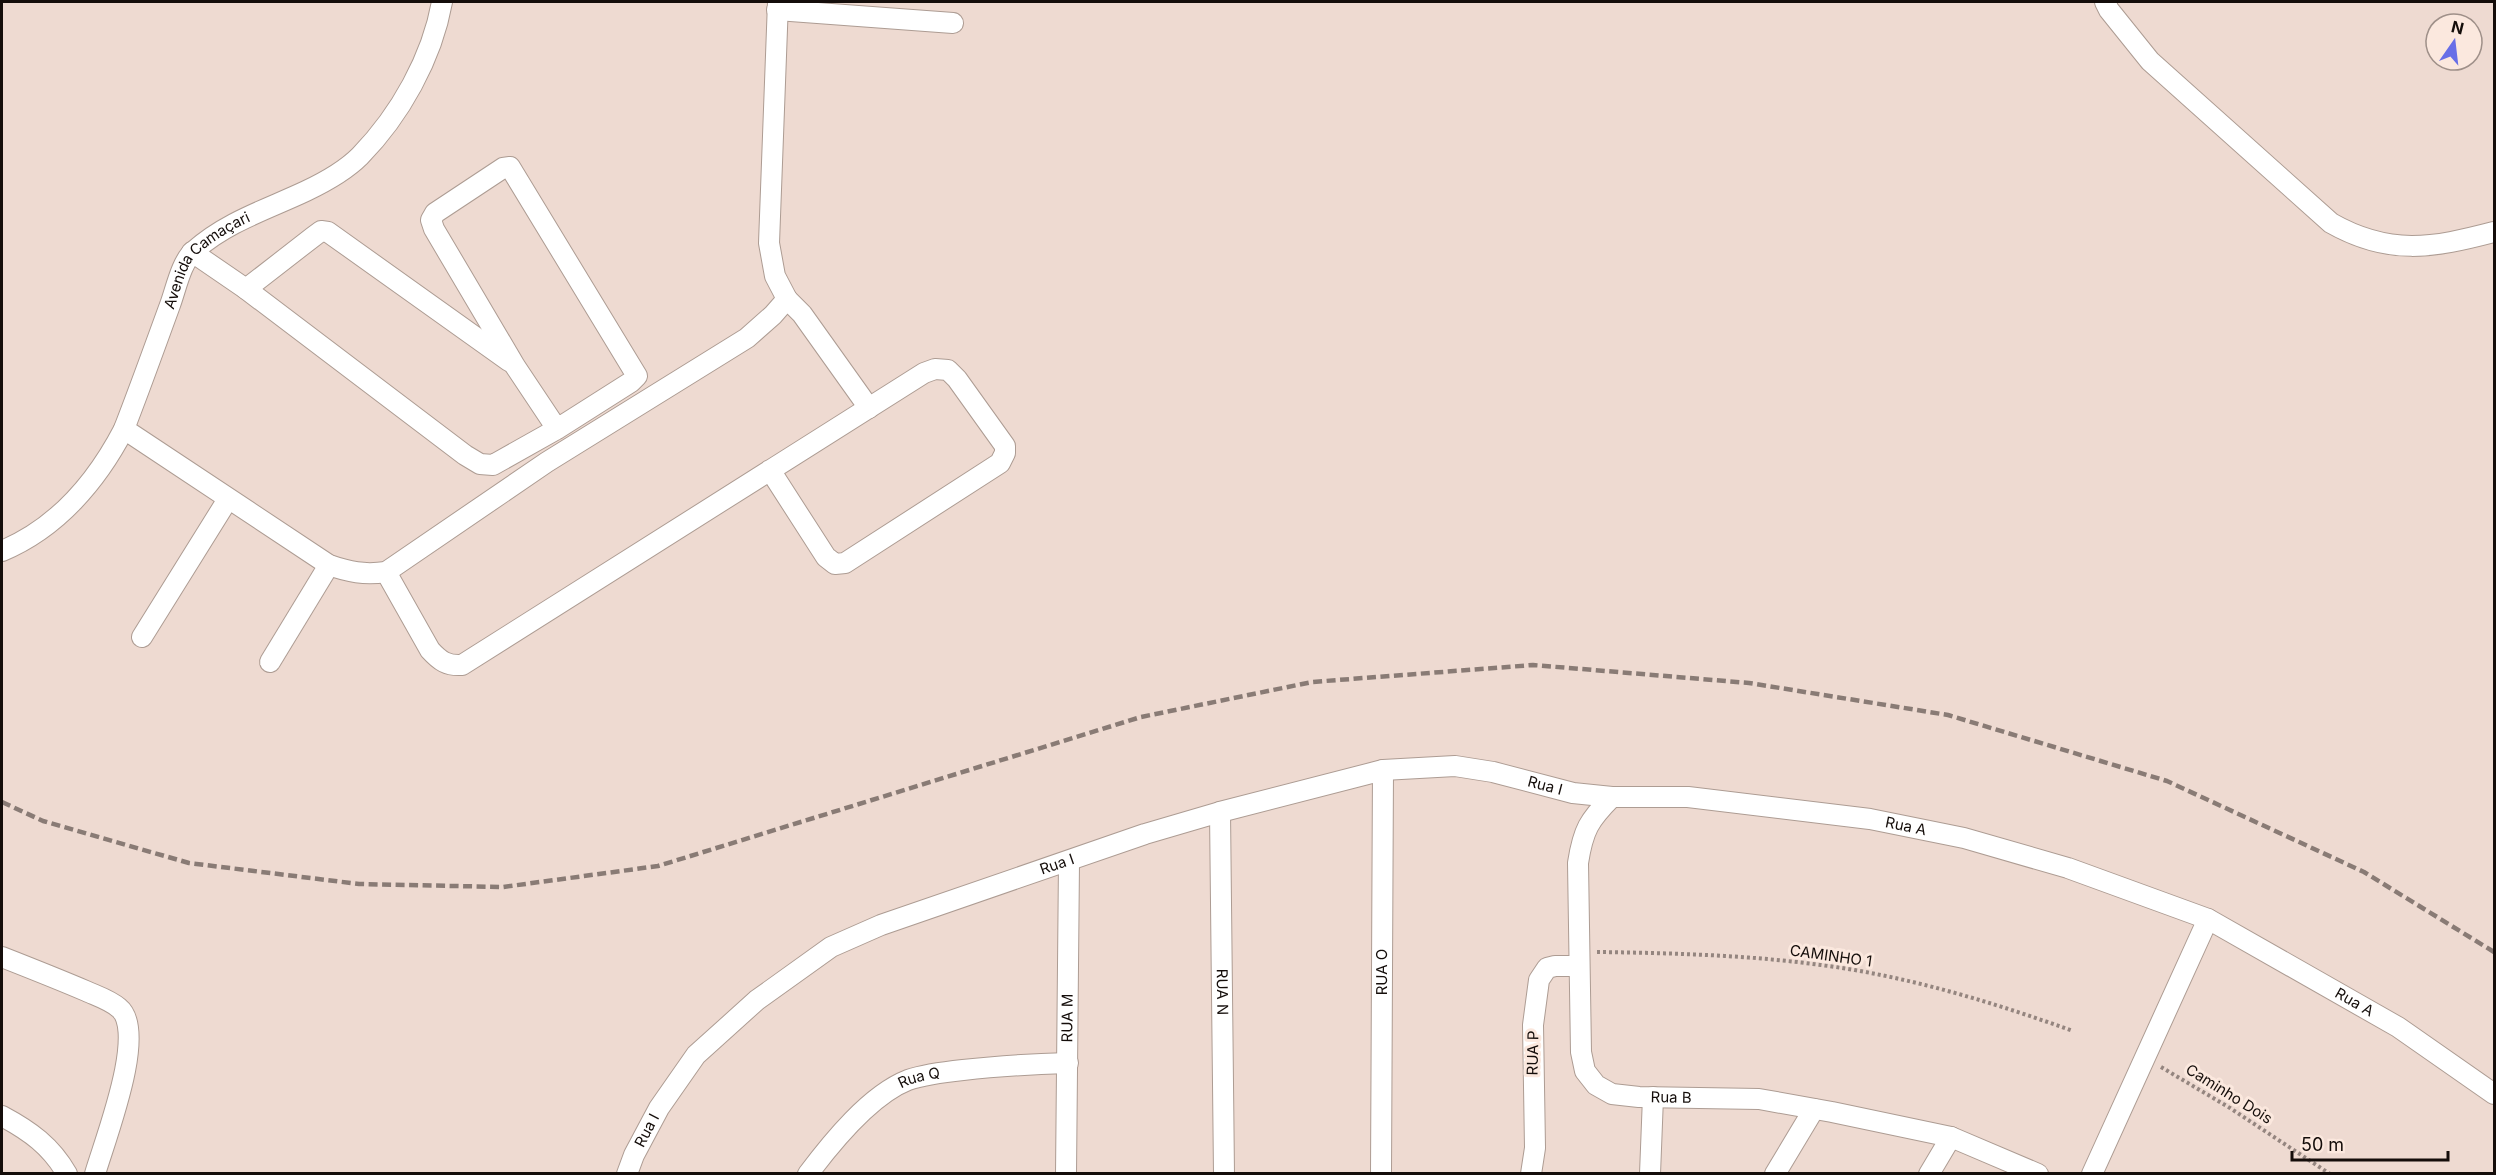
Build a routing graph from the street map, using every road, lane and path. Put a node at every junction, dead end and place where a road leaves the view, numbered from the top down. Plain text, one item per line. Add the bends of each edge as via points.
1 (442, 2) edge
2 (2105, 2) edge
3 (778, 6) edge
4 (953, 23) dead end
5 (2494, 232) edge
6 (192, 252) junction
7 (246, 289) junction
8 (787, 299) junction
9 (515, 366) junction
10 (869, 408) junction
11 (124, 429) junction
12 (557, 429) junction
13 (770, 470) junction
14 (228, 500) junction
15 (2, 551) edge
16 (329, 565) junction
17 (386, 572) junction
18 (142, 637) dead end
19 (270, 662) dead end
20 (1383, 770) junction
21 (1602, 796) junction
22 (1220, 812) junction
23 (1069, 862) junction
24 (2208, 919) junction
25 (2, 957) edge
26 (1578, 959) junction
27 (2073, 1031) dead end
28 (2145, 1057) junction
29 (1068, 1063) junction
30 (2494, 1094) edge
31 (1653, 1097) junction
32 (1814, 1109) junction
33 (2, 1116) edge
34 (1951, 1137) junction
35 (67, 1173) edge
36 (95, 1173) edge
37 (627, 1173) edge
38 (808, 1173) edge
39 (1066, 1173) edge
40 (1224, 1173) edge
41 (1381, 1173) edge
42 (1531, 1173) edge
43 (1650, 1173) edge
44 (1775, 1173) edge
45 (1929, 1173) edge
46 (2038, 1173) edge
47 (2092, 1173) edge
48 (2330, 1173) edge

1 - 6 street, Avenida Camaçari via 432,43 418,73 391,118 359,157 339,173 256,211
2 - 5 street via 2150,62 2331,223 2376,243 2402,247
3 - 4 street
3 - 8 street via 770,243 775,276
6 - 7 street
6 - 11 street, Avenida Camaçari
7 - 9 street via 321,231 328,232
7 - 12 street via 480,464 493,465
8 - 10 street
8 - 17 street via 747,338 547,462
9 - 12 street
9 - 12 street via 431,220 435,213 506,166 513,169 637,376
10 - 13 street
10 - 13 street via 924,373 948,370 1005,446 1003,458 846,563 835,564 826,557
11 - 14 street
11 - 15 street, Avenida Camaçari via 96,477 79,495 28,538
13 - 17 street via 462,665 450,666 430,650
14 - 16 street
14 - 18 street
16 - 17 street via 351,573
16 - 19 street
20 - 21 street, Rua I via 1455,766
20 - 22 street, Rua I
20 - 41 street, RUA O
21 - 24 street, Rua A via 1688,797 1870,819 1964,838 2068,868
21 - 26 street, Rua B via 1581,837
22 - 23 street, Rua I
22 - 40 street, RUA N
23 - 29 street, RUA M
23 - 37 street, Rua I via 881,926 831,947 795,971 696,1055 659,1108
24 - 28 street
24 - 30 street, Rua A via 2398,1027
25 - 36 street via 97,996 119,1008 128,1019 123,1088
26 - 27 path, CAMINHO 1 via 1739,956 1822,965 1970,998
26 - 31 street, Rua B via 1585,1071 1596,1085 1612,1094
26 - 42 street, RUA P via 1547,968 1539,980 1533,1034 1535,1148
28 - 47 street
28 - 48 path, Caminho Dois
29 - 38 street, Rua Q via 994,1066 929,1074 907,1081 856,1118
29 - 39 street, RUA M
31 - 32 street, Rua B via 1759,1099
31 - 43 street
32 - 34 street, Rua B
32 - 44 street
33 - 35 street via 42,1140
34 - 45 street
34 - 46 street, Rua B

